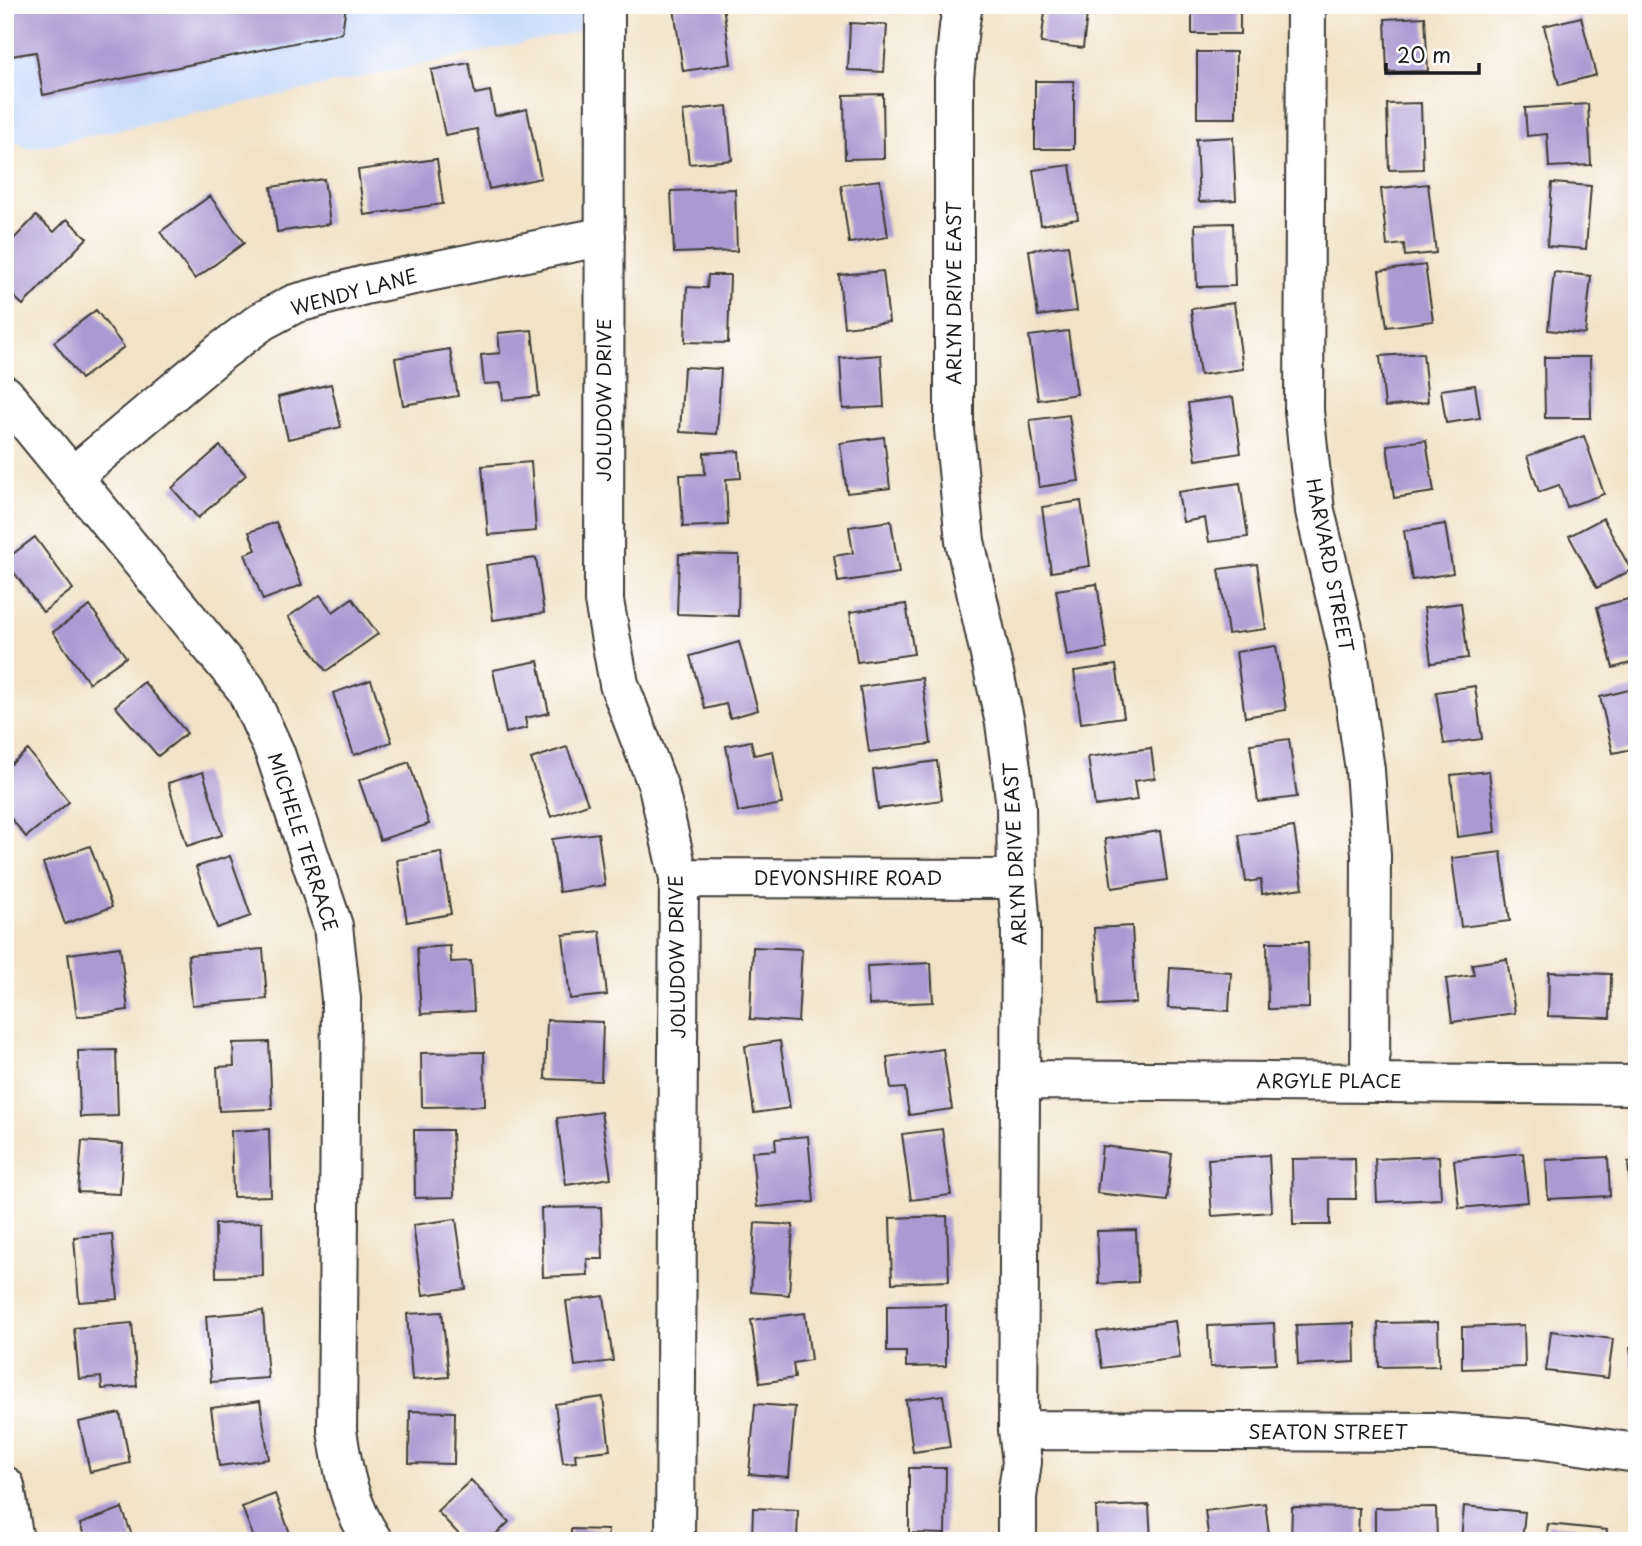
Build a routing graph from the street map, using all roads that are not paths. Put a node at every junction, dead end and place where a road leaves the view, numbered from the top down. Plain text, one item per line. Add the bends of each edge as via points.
1 (605, 5) edge
2 (963, 5) edge
3 (1306, 5) edge
4 (605, 236) junction
5 (5, 396) edge
6 (73, 476) junction
7 (679, 878) junction
8 (1017, 879) junction
9 (1021, 1080) junction
10 (1370, 1082) junction
11 (1637, 1085) edge
12 (1018, 1430) junction
13 (1637, 1452) edge
14 (5, 1486) edge
15 (14, 1541) edge
16 (373, 1541) edge
17 (675, 1541) edge
18 (1017, 1541) edge

1 - 4 street, JOLUDOW DRIVE
2 - 8 street, ARLYN DRIVE EAST via 954,78 954,429 965,541 1005,723 1016,806
3 - 10 street, HARVARD STREET via 1304,411 1315,511 1347,645 1365,771 1371,855
4 - 6 street, WENDY LANE via 294,304 222,351
4 - 7 street, JOLUDOW DRIVE via 604,601 619,684 658,786
5 - 6 street, MICHELE TERRACE
6 - 16 street, MICHELE TERRACE via 246,689 275,753 333,926 341,999 337,1430 343,1474 359,1520
7 - 8 street, DEVONSHIRE ROAD
7 - 17 street, JOLUDOW DRIVE
8 - 9 street, ARLYN DRIVE EAST
9 - 10 street, ARGYLE PLACE
9 - 12 street, ARLYN DRIVE EAST
10 - 11 street, ARGYLE PLACE
12 - 13 street, SEATON STREET via 1433,1433 1536,1439
12 - 18 street, ARLYN DRIVE EAST via 1022,1462
14 - 15 street

